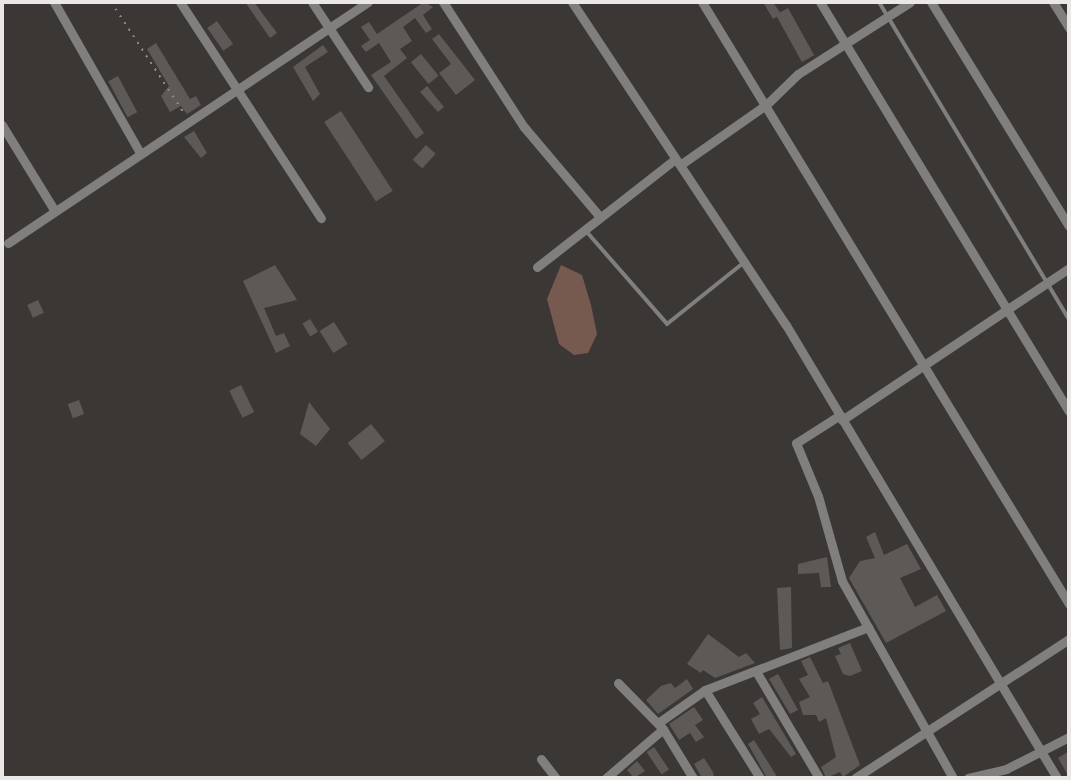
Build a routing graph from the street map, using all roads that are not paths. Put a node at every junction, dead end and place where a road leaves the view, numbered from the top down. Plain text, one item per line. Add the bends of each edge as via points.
1 (54, 2) edge
2 (180, 2) edge
3 (312, 2) edge
4 (368, 2) edge
5 (443, 2) edge
6 (572, 2) edge
7 (702, 2) edge
8 (820, 2) edge
9 (879, 2) edge
10 (910, 2) edge
11 (931, 2) edge
12 (1053, 2) edge
13 (888, 17) junction
14 (329, 28) junction
15 (1069, 28) edge
16 (846, 44) junction
17 (368, 87) dead end
18 (237, 89) junction
19 (767, 104) junction
20 (2, 125) edge
21 (140, 153) junction
22 (678, 162) junction
23 (55, 211) junction
24 (600, 217) junction
25 (321, 218) dead end
26 (1069, 226) edge
27 (585, 229) junction
28 (8, 243) dead end
29 (744, 263) junction
30 (537, 267) dead end
31 (1069, 268) edge
32 (1048, 283) junction
33 (1007, 310) junction
34 (1069, 319) edge
35 (924, 365) junction
36 (1069, 411) edge
37 (841, 418) junction
38 (1069, 604) edge
39 (868, 627) junction
40 (1069, 639) edge
41 (757, 673) junction
42 (618, 683) dead end
43 (1001, 685) junction
44 (705, 690) junction
45 (660, 726) junction
46 (929, 730) junction
47 (1069, 737) edge
48 (1040, 751) junction
49 (541, 759) dead end
50 (556, 778) edge
51 (606, 778) edge
52 (693, 778) edge
53 (760, 778) edge
54 (819, 778) edge
55 (855, 778) edge
56 (953, 778) edge
57 (968, 778) edge
58 (1057, 778) edge

1 - 21 street
2 - 18 street
3 - 14 street
4 - 14 street
5 - 24 street via 524,127
6 - 22 street
7 - 19 street
8 - 16 street
9 - 13 lane
10 - 13 street
11 - 26 street
12 - 15 street
13 - 16 street
13 - 32 lane
14 - 17 street
14 - 18 street
16 - 19 street via 798,74
16 - 33 street
18 - 21 street
18 - 25 street
19 - 22 street
19 - 35 street
20 - 23 street
21 - 23 street
22 - 24 street
22 - 29 street
23 - 28 street
24 - 27 street
27 - 29 lane via 667,324
27 - 30 street
29 - 37 street
31 - 32 street
32 - 33 street
32 - 34 lane
33 - 35 street
33 - 36 street
35 - 37 street
35 - 38 street
37 - 39 street via 796,443 818,496 842,581
37 - 43 street
39 - 41 street via 778,659
39 - 46 street
40 - 43 street
41 - 44 street
41 - 54 street
42 - 45 street
43 - 46 street
43 - 48 street
44 - 45 street
44 - 53 street
45 - 51 street
45 - 52 street
46 - 55 street
46 - 56 street
47 - 48 street
48 - 57 street via 1006,769
48 - 58 street
49 - 50 street

